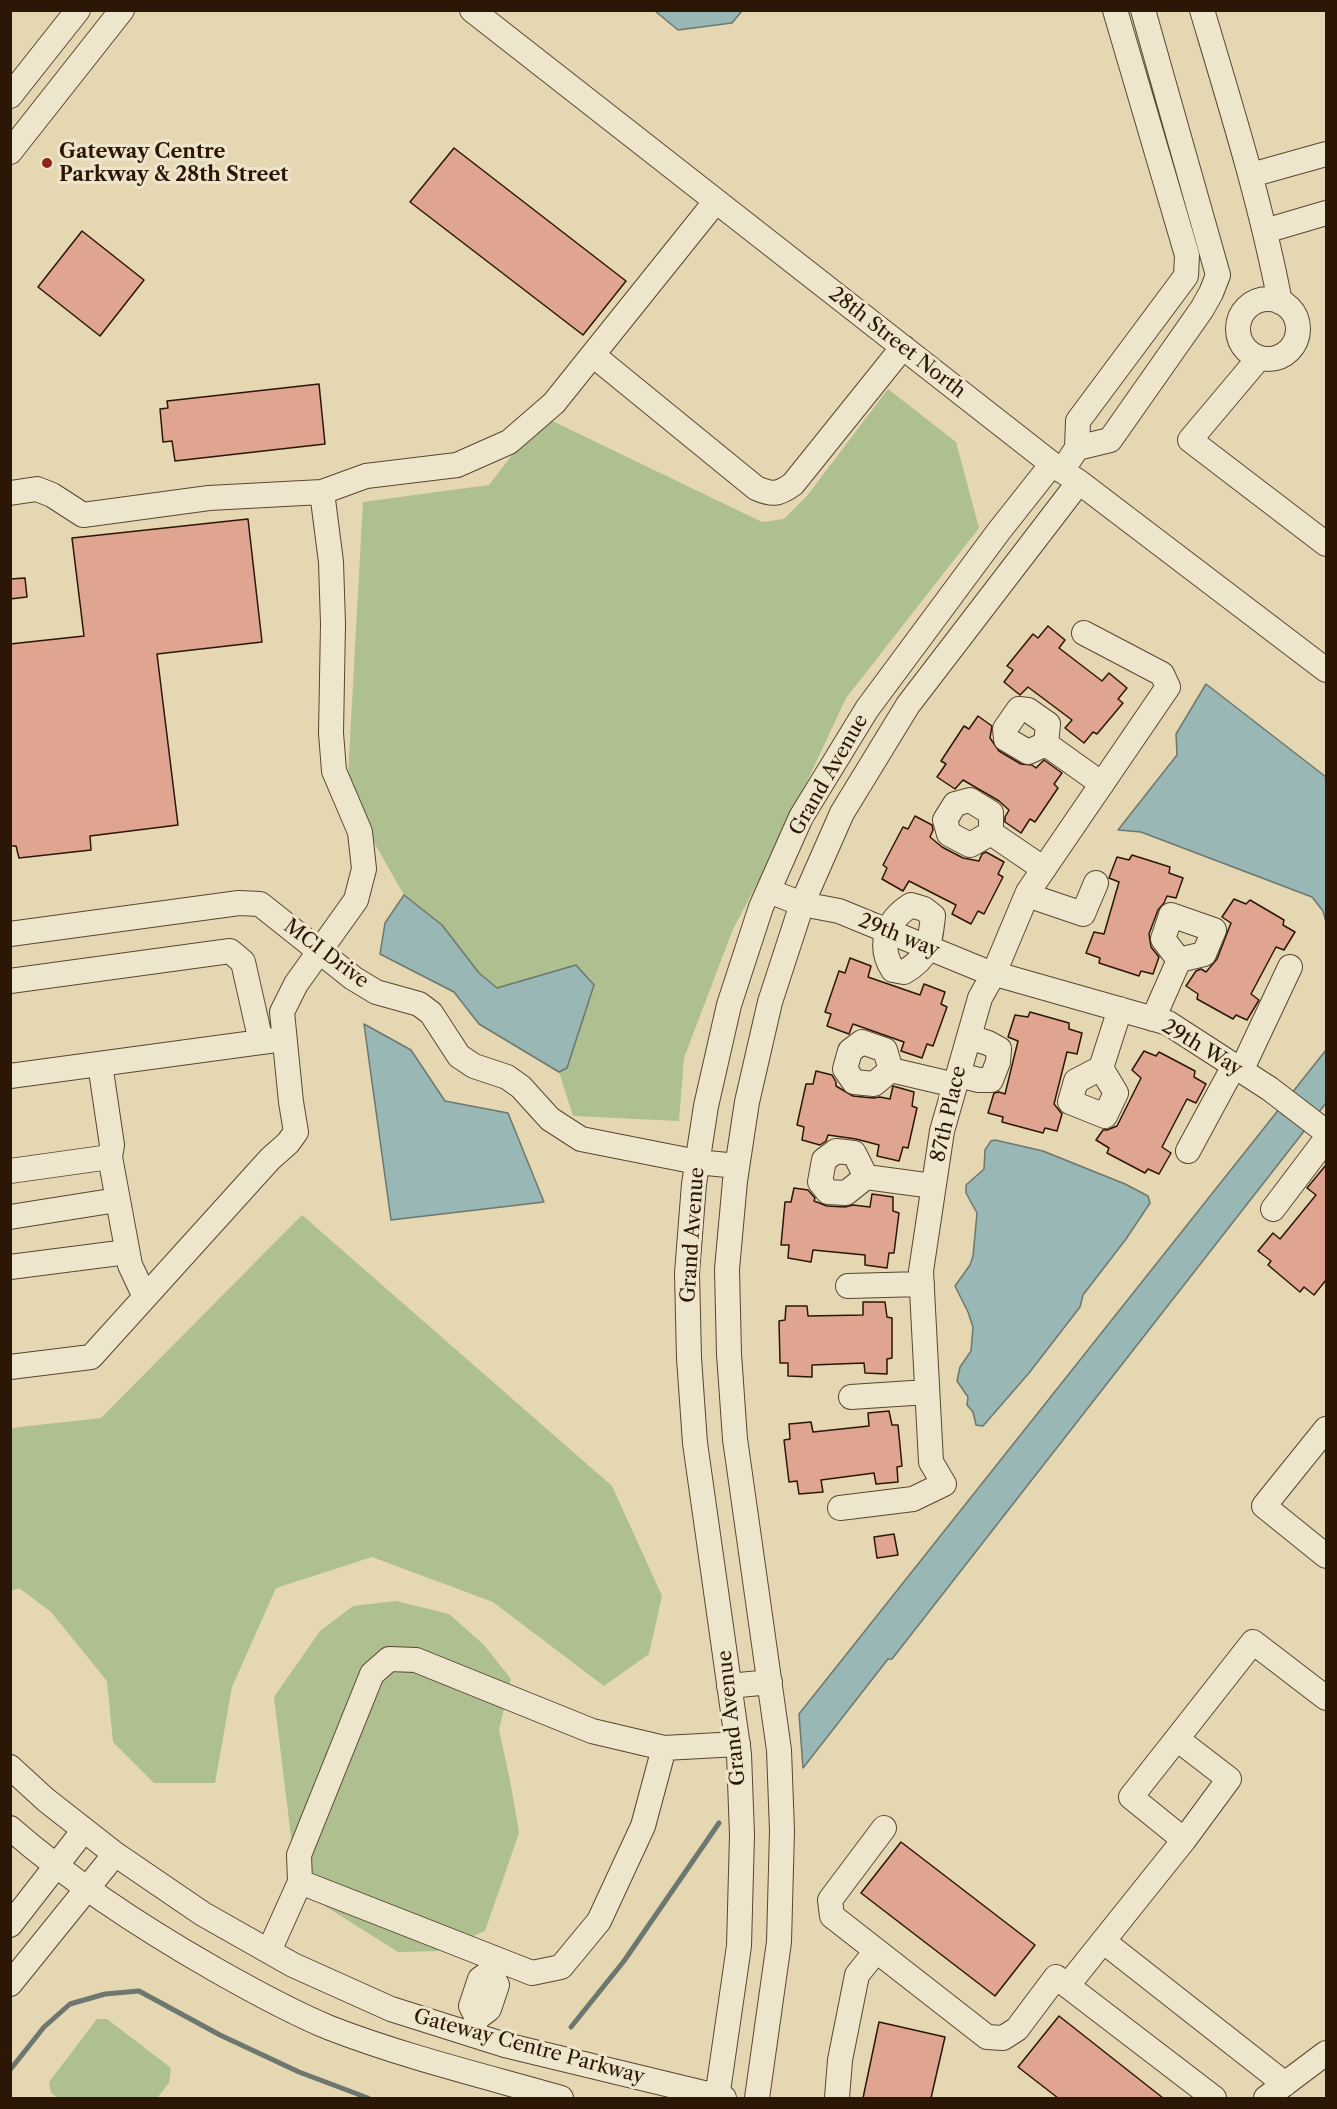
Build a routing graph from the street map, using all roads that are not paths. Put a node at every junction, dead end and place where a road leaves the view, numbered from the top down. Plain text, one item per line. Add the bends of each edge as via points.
1 (78, 10) edge
2 (122, 10) edge
3 (472, 10) edge
4 (1115, 10) edge
5 (1143, 10) edge
6 (1202, 10) edge
7 (10, 96) edge
8 (1182, 148) junction
9 (10, 152) edge
10 (1326, 154) edge
11 (1158, 155) junction
12 (1251, 175) junction
13 (716, 201) junction
14 (1326, 213) edge
15 (1265, 231) junction
16 (1170, 297) junction
17 (1280, 302) junction
18 (1209, 303) junction
19 (1238, 317) junction
20 (903, 347) junction
21 (593, 355) junction
22 (1259, 358) junction
23 (1077, 448) junction
24 (1064, 472) junction
25 (322, 492) junction
26 (10, 494) edge
27 (1326, 544) edge
28 (1084, 633) dead end
29 (1326, 670) edge
30 (1047, 744) dead end
31 (1102, 784) junction
32 (991, 833) dead end
33 (1044, 869) junction
34 (1096, 883) dead end
35 (769, 891) junction
36 (1027, 895) junction
37 (802, 904) junction
38 (887, 931) junction
39 (10, 934) edge
40 (929, 948) junction
41 (321, 952) junction
42 (1179, 960) dead end
43 (1290, 967) dead end
44 (994, 973) junction
45 (10, 981) edge
46 (1120, 1009) junction
47 (1153, 1019) junction
48 (969, 1037) junction
49 (285, 1039) junction
50 (261, 1042) junction
51 (100, 1064) junction
52 (1101, 1068) dead end
53 (1238, 1068) junction
54 (891, 1070) dead end
55 (10, 1076) edge
56 (956, 1080) junction
57 (1326, 1132) edge
58 (1326, 1139) edge
59 (1188, 1151) dead end
60 (110, 1157) junction
61 (698, 1162) junction
62 (737, 1166) junction
63 (10, 1171) edge
64 (866, 1177) dead end
65 (933, 1186) junction
66 (117, 1200) junction
67 (1273, 1209) dead end
68 (10, 1217) edge
69 (127, 1252) junction
70 (10, 1267) edge
71 (922, 1284) junction
72 (848, 1286) dead end
73 (146, 1297) junction
74 (10, 1366) edge
75 (927, 1392) junction
76 (851, 1397) dead end
77 (1326, 1429) edge
78 (840, 1508) dead end
79 (1326, 1556) edge
80 (770, 1682) junction
81 (729, 1686) junction
82 (1326, 1698) edge
83 (1177, 1739) junction
84 (738, 1744) junction
85 (664, 1748) junction
86 (10, 1767) edge
87 (10, 1828) edge
88 (884, 1828) dead end
89 (84, 1830) junction
90 (1184, 1840) junction
91 (115, 1854) junction
92 (57, 1865) junction
93 (300, 1882) junction
94 (86, 1888) junction
95 (10, 1924) edge
96 (1103, 1941) junction
97 (268, 1951) junction
98 (876, 1951) junction
99 (492, 1965) junction
100 (10, 1984) edge
101 (1068, 1985) junction
102 (474, 2026) junction
103 (1326, 2053) edge
104 (1286, 2084) junction
105 (561, 2098) edge
106 (719, 2098) edge
107 (757, 2098) edge
108 (837, 2098) edge
109 (1214, 2098) edge
110 (1266, 2098) edge

1 - 7 street
2 - 9 street
3 - 13 street, 28th Street North
4 - 11 street
5 - 8 street
6 - 12 street
8 - 11 street
8 - 18 street via 1218,275
10 - 12 street
11 - 16 street via 1187,255 1186,276
12 - 15 street
13 - 20 street, 28th Street North
13 - 21 street
14 - 15 street
15 - 17 street
16 - 18 street
16 - 23 street via 1078,421
17 - 19 street via 1253,303
17 - 22 street via 1295,316 1298,336 1279,357
18 - 19 street via 1230,320
18 - 23 street via 1110,440
19 - 22 street via 1239,338 1250,354
20 - 21 street via 793,484 780,493 756,488
20 - 24 street, 28th Street North
21 - 25 street via 554,403 509,442 457,465 366,476
22 - 27 street via 1190,440
23 - 24 street
24 - 29 street, 28th Street North
24 - 35 street, Grand Avenue via 867,709 801,817
24 - 37 street, Grand Avenue via 908,705 842,813
25 - 26 street via 209,498 83,515 37,489
25 - 41 street via 332,562 334,771 360,832 364,869 356,900
28 - 31 street, 87th Place via 1162,674 1168,687
30 - 31 street
31 - 33 street, 87th Place
32 - 33 street
33 - 36 street, 87th Place
34 - 36 street via 1083,914
35 - 37 street, 29th way
35 - 61 street, Grand Avenue via 729,1005
36 - 44 street, 87th Place
37 - 38 street, 29th way via 838,911
37 - 62 street, Grand Avenue via 770,1002
38 - 40 street, 29th way
38 - 40 street via 886,959 893,970 904,972 916,965
38 - 40 street via 898,913 911,905 924,909 933,916
39 - 41 street, MCI Drive via 239,903 260,904
40 - 44 street, 29th way
41 - 49 street via 296,984 282,1011
41 - 61 street, MCI Drive via 376,992 419,1004 431,1013 459,1056 474,1066 507,1077 550,1119 581,1139
42 - 47 street
43 - 53 street
44 - 46 street, 29th Way
44 - 48 street, 87th Place via 980,998
45 - 50 street via 230,951 243,962
46 - 47 street, 29th Way
46 - 52 street
47 - 53 street, 29th Way via 1168,1023
48 - 56 street, 87th Place
48 - 56 street via 999,1049 998,1062 991,1080
49 - 50 street
49 - 73 street via 296,1132
50 - 51 street
51 - 55 street
51 - 60 street via 112,1144
53 - 57 street, 29th Way
53 - 59 street
54 - 56 street
56 - 65 street, 87th Place
58 - 67 street
60 - 63 street
60 - 66 street
61 - 62 street, MCI Drive
61 - 81 street, Grand Avenue via 687,1273 689,1358 695,1443
62 - 80 street, Grand Avenue via 727,1269 729,1354 735,1439
64 - 65 street
65 - 71 street, 87th Place
66 - 68 street
66 - 69 street
69 - 70 street
69 - 73 street
71 - 72 street
71 - 75 street, 87th Place
73 - 74 street via 91,1357
75 - 76 street
75 - 78 street, 87th Place via 931,1462 944,1484 914,1499
77 - 79 street via 1264,1506
80 - 81 street
80 - 107 street, Grand Avenue via 779,1750 782,1831 779,1942
81 - 84 street, Grand Avenue
82 - 83 street via 1253,1642
83 - 90 street via 1229,1779
83 - 90 street via 1131,1797
84 - 85 street
84 - 106 street, Grand Avenue via 742,1835 739,1946
85 - 93 street via 592,1731 416,1660 389,1659 372,1674 303,1844 299,1855
85 - 99 street via 643,1826 599,1921 561,1967 532,1973
86 - 89 street, Gateway Centre Parkway
87 - 92 street, Gateway Centre Parkway
88 - 98 street via 830,1900 832,1916
89 - 91 street, Gateway Centre Parkway
89 - 92 street
90 - 96 street
91 - 94 street
91 - 97 street, Gateway Centre Parkway via 203,1914
92 - 94 street, Gateway Centre Parkway
92 - 95 street
93 - 97 street
93 - 99 street
94 - 100 street
94 - 105 street, Gateway Centre Parkway via 179,1949 328,2027 383,2047
96 - 101 street
96 - 104 street
97 - 102 street, Gateway Centre Parkway via 391,2009
98 - 101 street via 987,2037 1003,2038 1017,2029 1056,1977
98 - 108 street via 857,1975 840,2060
99 - 102 street via 480,1979 471,2006
101 - 109 street
102 - 106 street, Gateway Centre Parkway via 505,2045
103 - 104 street
104 - 110 street

